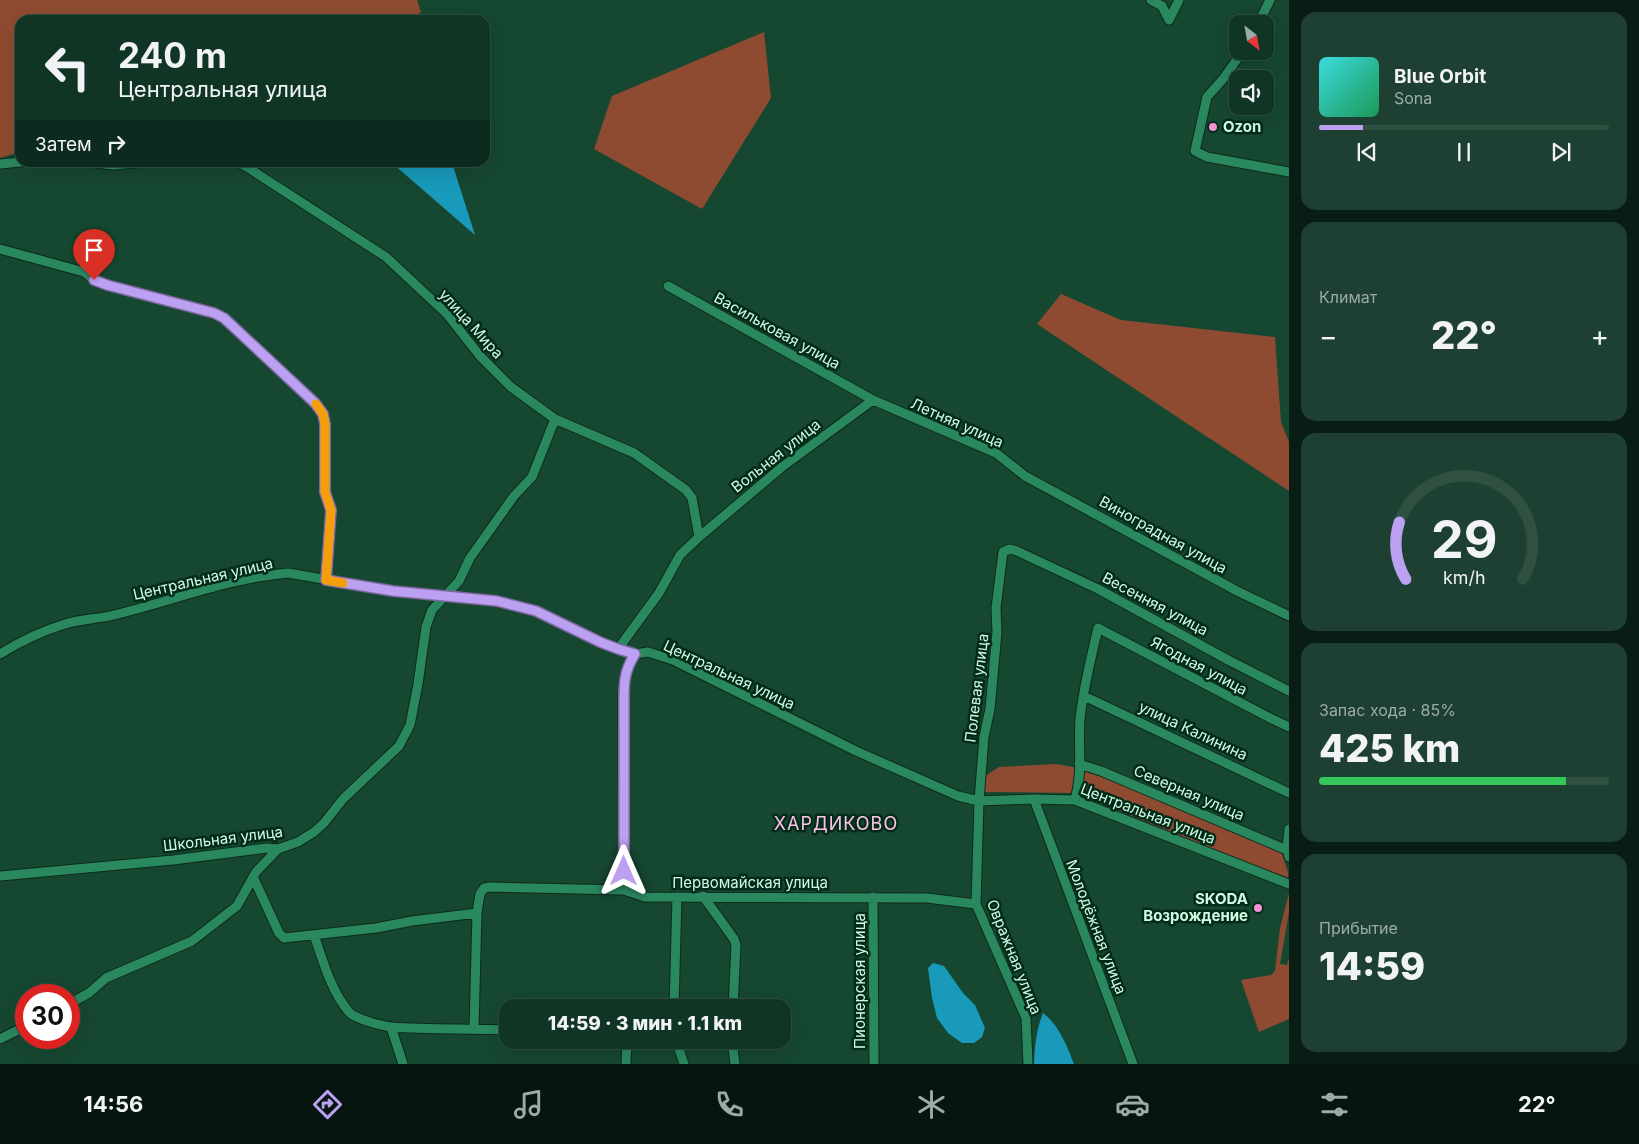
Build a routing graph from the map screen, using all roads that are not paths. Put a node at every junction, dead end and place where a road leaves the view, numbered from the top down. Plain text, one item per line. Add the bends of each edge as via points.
1 (1151, 0) edge
2 (1179, 0) edge
3 (1270, 0) edge
4 (1262, 15) edge
5 (1237, 60) edge
6 (15, 162) edge
7 (0, 164) edge
8 (249, 167) edge
9 (1289, 172) edge
10 (0, 249) edge
11 (668, 286) dead end
12 (873, 400) junction
13 (555, 419) junction
14 (1025, 476) joint
15 (699, 537) junction
16 (1005, 551) joint
17 (326, 580) junction
18 (446, 595) junction
19 (1289, 616) edge
20 (618, 649) junction
21 (0, 654) edge
22 (635, 654) junction
23 (1289, 690) edge
24 (1084, 696) junction
25 (1289, 727) edge
26 (1080, 764) junction
27 (1289, 793) edge
28 (1034, 799) junction
29 (1075, 800) junction
30 (979, 801) junction
31 (1289, 828) edge
32 (278, 849) junction
33 (1288, 852) edge
34 (0, 876) edge
35 (254, 879) junction
36 (1289, 884) edge
37 (624, 890) junction
38 (702, 896) junction
39 (676, 897) junction
40 (873, 897) junction
41 (976, 904) junction
42 (477, 913) junction
43 (314, 935) junction
44 (80, 998) edge
45 (674, 999) edge
46 (733, 999) edge
47 (391, 1027) junction
48 (474, 1028) junction
49 (499, 1029) edge
50 (15, 1032) edge
51 (0, 1039) edge
52 (626, 1049) edge
53 (679, 1049) edge
54 (733, 1049) edge
55 (735, 1062) edge
56 (403, 1064) edge
57 (626, 1064) edge
58 (684, 1064) edge
59 (874, 1064) edge
60 (1028, 1064) edge
61 (1133, 1064) edge

1 - 2 street via 1162,6 1169,20
3 - 4 street
5 - 9 street via 1204,103 1195,151 1207,157
6 - 7 street
8 - 13 street, улица Мира via 386,257 447,314 480,356 512,387
10 - 17 street via 84,272 107,285 214,313 224,318 315,403 325,424 325,492 331,510
11 - 12 street, Васильковая улица
12 - 14 street, Летняя улица via 996,453
12 - 15 street, Вольная улица via 782,467
13 - 15 street, улица Мира via 634,453 689,492
13 - 18 street, Школьная улица via 532,477 514,496 470,558 459,581
14 - 19 street, Виноградная улица
15 - 20 street, Вольная улица via 680,555 659,593
16 - 23 street, Весенняя улица via 1017,551 1068,574
16 - 30 street, Полевая улица via 996,608 997,644
17 - 18 street, Центральная улица via 393,591
17 - 21 street, Центральная улица via 272,575 199,591 113,615 66,624 24,639
18 - 20 street, Центральная улица via 497,601 536,611
18 - 32 street, Школьная улица via 432,610 426,627 410,725 399,746 319,828 298,842
20 - 22 street, Центральная улица
22 - 30 street, Центральная улица via 648,652 673,660 856,752 958,796
22 - 37 street via 625,674
24 - 25 street, Ягодная улица via 1098,628
24 - 26 street
24 - 27 street, улица Калинина
26 - 29 street
26 - 33 street, Северная улица via 1101,770
28 - 29 street, Центральная улица
28 - 30 street, Центральная улица
28 - 61 street, Молодёжная улица
29 - 36 street, Центральная улица
30 - 41 street, Овражная улица
31 - 33 street
32 - 34 street, Школьная улица
32 - 35 street via 256,872
35 - 43 street via 284,938
35 - 44 street via 237,906 192,941 106,978
37 - 39 street, Первомайская улица via 645,897
37 - 42 street, Первомайская улица via 490,887 484,888 480,894
38 - 39 street, Первомайская улица
38 - 40 street, Первомайская улица
38 - 46 street via 736,945
39 - 45 street
40 - 41 street, Первомайская улица via 927,898
40 - 59 street, Пионерская улица
41 - 60 street, Овражная улица via 1026,1018
42 - 43 street
42 - 48 street, Первомайская улица
43 - 47 street via 334,986 350,1014
47 - 48 street
47 - 56 street
48 - 49 street
50 - 51 street
52 - 57 street
53 - 58 street
54 - 55 street

